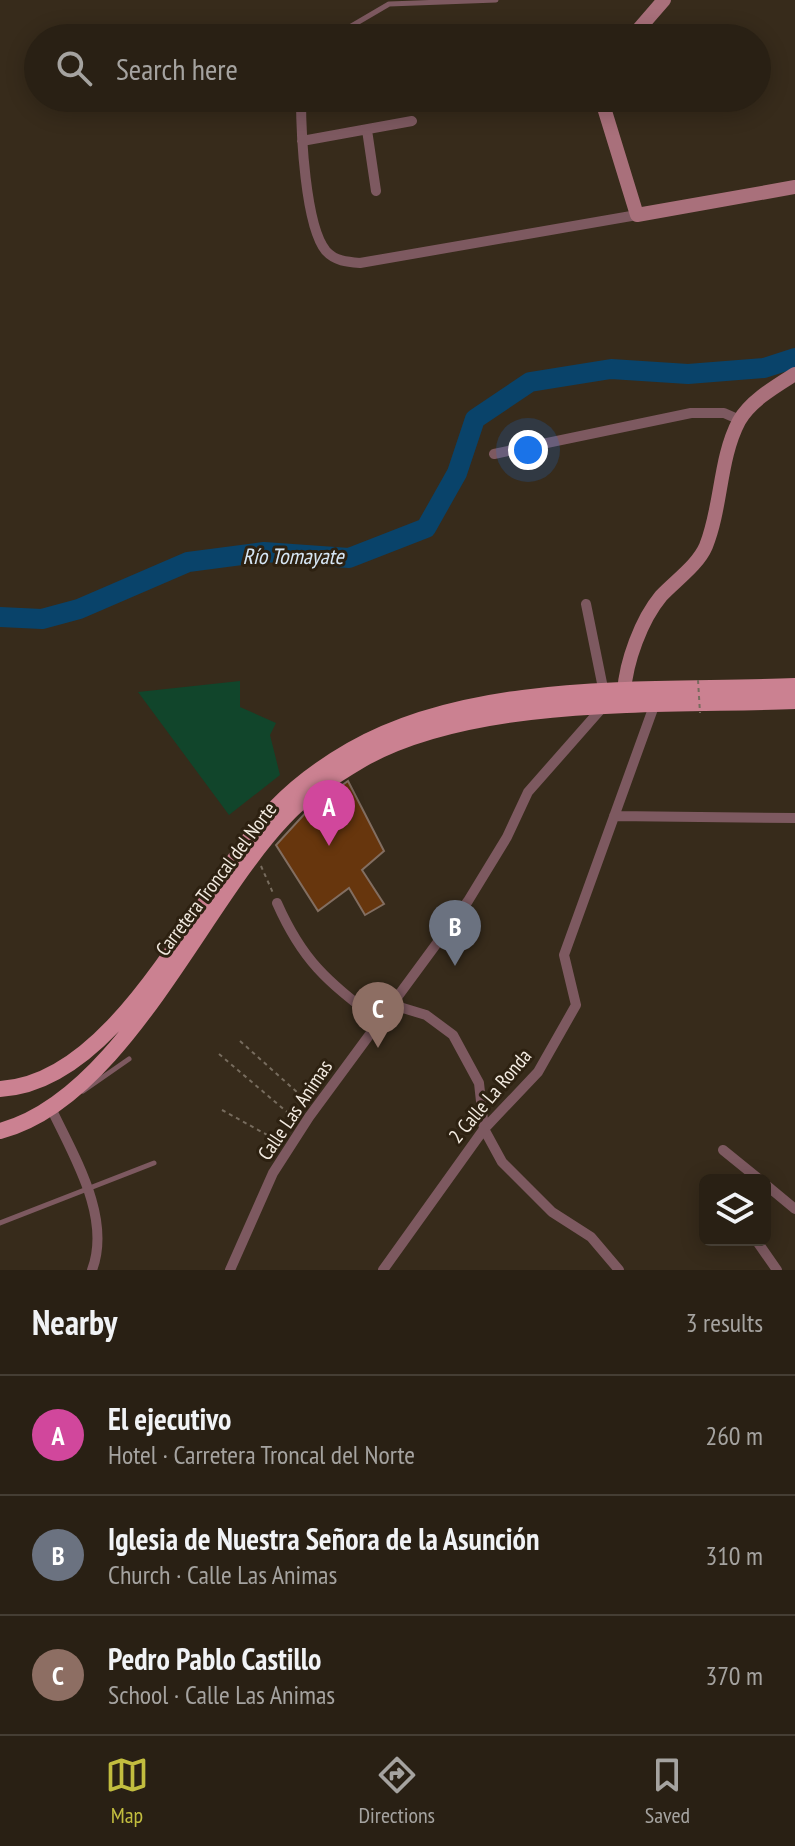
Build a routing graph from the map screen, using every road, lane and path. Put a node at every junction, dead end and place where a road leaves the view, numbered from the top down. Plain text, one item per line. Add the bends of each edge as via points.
1 (496, 0) edge
2 (664, 0) edge
3 (355, 24) edge
4 (643, 24) edge
5 (301, 112) edge
6 (605, 112) edge
7 (412, 121) dead end
8 (367, 130) junction
9 (302, 141) junction
10 (795, 187) edge
11 (376, 191) dead end
12 (637, 215) junction
13 (795, 374) edge
14 (740, 420) junction
15 (494, 454) dead end
16 (586, 604) dead end
17 (698, 680) dead end
18 (795, 686) edge
19 (624, 692) junction
20 (603, 700) junction
21 (795, 701) edge
22 (654, 706) junction
23 (700, 713) dead end
24 (614, 816) junction
25 (795, 818) edge
26 (256, 854) junction
27 (277, 903) joint
28 (393, 1005) junction
29 (380, 1022) junction
30 (240, 1041) dead end
31 (219, 1054) dead end
32 (129, 1059) dead end
33 (0, 1089) edge
34 (57, 1103) junction
35 (315, 1108) junction
36 (222, 1110) dead end
37 (303, 1126) junction
38 (484, 1129) junction
39 (0, 1131) edge
40 (289, 1148) junction
41 (723, 1150) dead end
42 (154, 1163) dead end
43 (753, 1174) edge
44 (87, 1189) junction
45 (771, 1189) edge
46 (795, 1209) edge
47 (0, 1223) edge
48 (760, 1246) edge
49 (92, 1270) edge
50 (230, 1270) edge
51 (383, 1270) edge
52 (619, 1270) edge
53 (777, 1270) edge

1 - 3 lane via 389,4
2 - 4 street
5 - 9 street
6 - 12 street
7 - 8 street
8 - 9 street
8 - 11 street
9 - 12 street via 316,236 327,253 342,262
10 - 12 street
13 - 14 street via 768,391
14 - 15 street via 724,413 691,413
14 - 19 street via 704,550 658,600 626,667
16 - 20 street
17 - 23 path, bridge
18 - 19 main road, Carretera Troncal del Norte
19 - 20 main road, Carretera Troncal del Norte
20 - 22 main road, Carretera Troncal del Norte
20 - 26 main road, Carretera Troncal del Norte via 485,718 387,747 305,798
20 - 28 street, Calle Las Animas via 528,792 468,901
20 - 33 main road, Carretera Troncal del Norte via 552,694 453,710 391,730 323,767 258,829 156,973 96,1042 73,1064 42,1081
21 - 22 main road, Carretera Troncal del Norte
22 - 24 street, 2 Calle La Ronda
24 - 25 street
24 - 38 street, 2 Calle La Ronda via 564,955 576,1005 538,1072
26 - 27 path
26 - 34 main road, Carretera Troncal del Norte via 140,1014
27 - 29 street via 292,939 320,975
28 - 29 street, Calle Las Animas
28 - 38 street via 426,1015 453,1035 479,1083
29 - 35 street, Calle Las Animas
30 - 35 path
31 - 37 path
32 - 34 lane
34 - 39 main road, Carretera Troncal del Norte
34 - 44 street
35 - 37 street, Calle Las Animas
36 - 40 path
37 - 40 street, Calle Las Animas
38 - 51 street, 2 Calle La Ronda
38 - 52 street via 502,1162 529,1191 591,1237
40 - 50 street, Calle Las Animas
41 - 43 street
42 - 44 lane
44 - 47 lane
44 - 49 street via 96,1221
45 - 46 street
48 - 53 street

